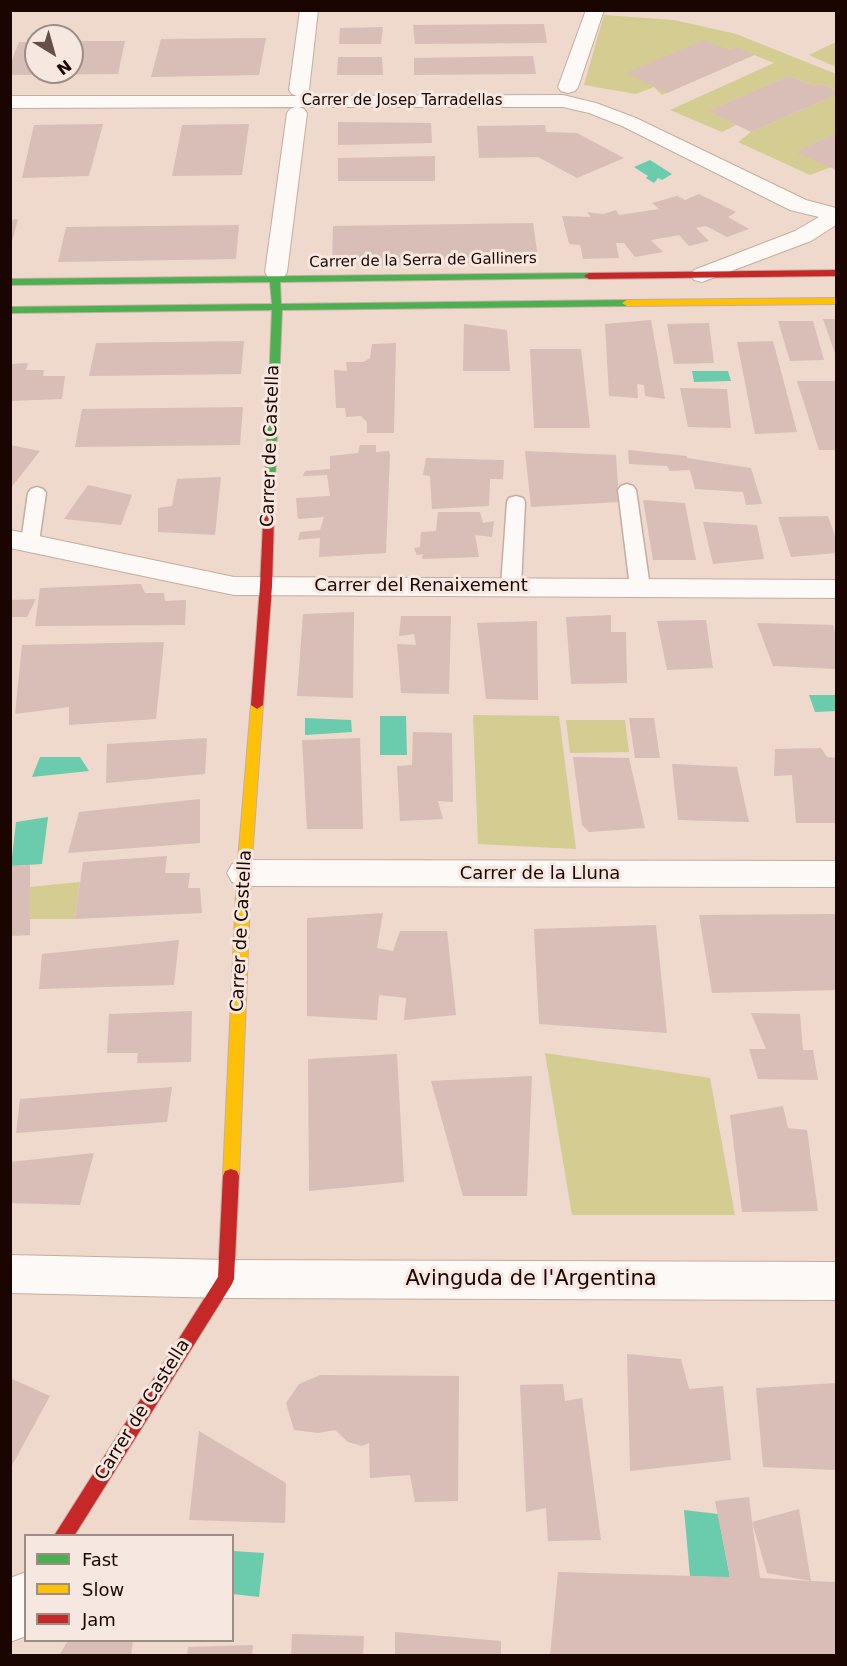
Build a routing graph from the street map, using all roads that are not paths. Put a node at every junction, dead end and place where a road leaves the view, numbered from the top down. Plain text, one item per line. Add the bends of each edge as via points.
1 (309, 10) edge
2 (595, 10) edge
3 (568, 87) dead end
4 (299, 90) dead end
5 (10, 102) edge
6 (297, 112) dead end
7 (798, 204) junction
8 (837, 215) edge
9 (837, 232) edge
10 (803, 236) junction
11 (837, 273) edge
12 (702, 275) junction
13 (276, 276) junction
14 (10, 282) edge
15 (837, 301) edge
16 (277, 309) junction
17 (10, 310) edge
18 (627, 490) dead end
19 (37, 493) dead end
20 (516, 502) dead end
21 (20, 541) edge
22 (266, 586) junction
23 (511, 586) junction
24 (640, 587) junction
25 (837, 589) edge
26 (244, 873) junction
27 (837, 874) edge
28 (10, 1274) edge
29 (226, 1279) junction
30 (837, 1281) edge
31 (64, 1534) edge
32 (24, 1598) edge
33 (10, 1619) edge

1 - 4 street
2 - 3 street
5 - 7 street, Carrer de Josep Tarradellas via 563,101 629,122
6 - 13 street, Carrer de Castella
7 - 8 street, Carrer de Josep Tarradellas
7 - 10 street via 808,218
8 - 10 street
9 - 10 street
10 - 12 street
11 - 12 street, Carrer de la Serra de Galliners
12 - 13 street, Carrer de la Serra de Galliners
13 - 14 street, Carrer de la Serra de Galliners
13 - 16 street, Carrer de Castella
15 - 16 street
16 - 17 street
16 - 22 street, Carrer de Castella
18 - 24 lane
19 - 21 lane
20 - 23 lane
21 - 22 street, Carrer del Renaixement via 234,586
22 - 23 street, Carrer del Renaixement
22 - 26 street, Carrer de Castella
23 - 24 street, Carrer del Renaixement
24 - 25 street, Carrer del Renaixement
26 - 27 street, Carrer de la Lluna
26 - 29 street, Carrer de Castella
28 - 29 street, Avinguda de l'Argentina
29 - 30 street, Avinguda de l'Argentina
29 - 31 street, Carrer de Castella
32 - 33 street

